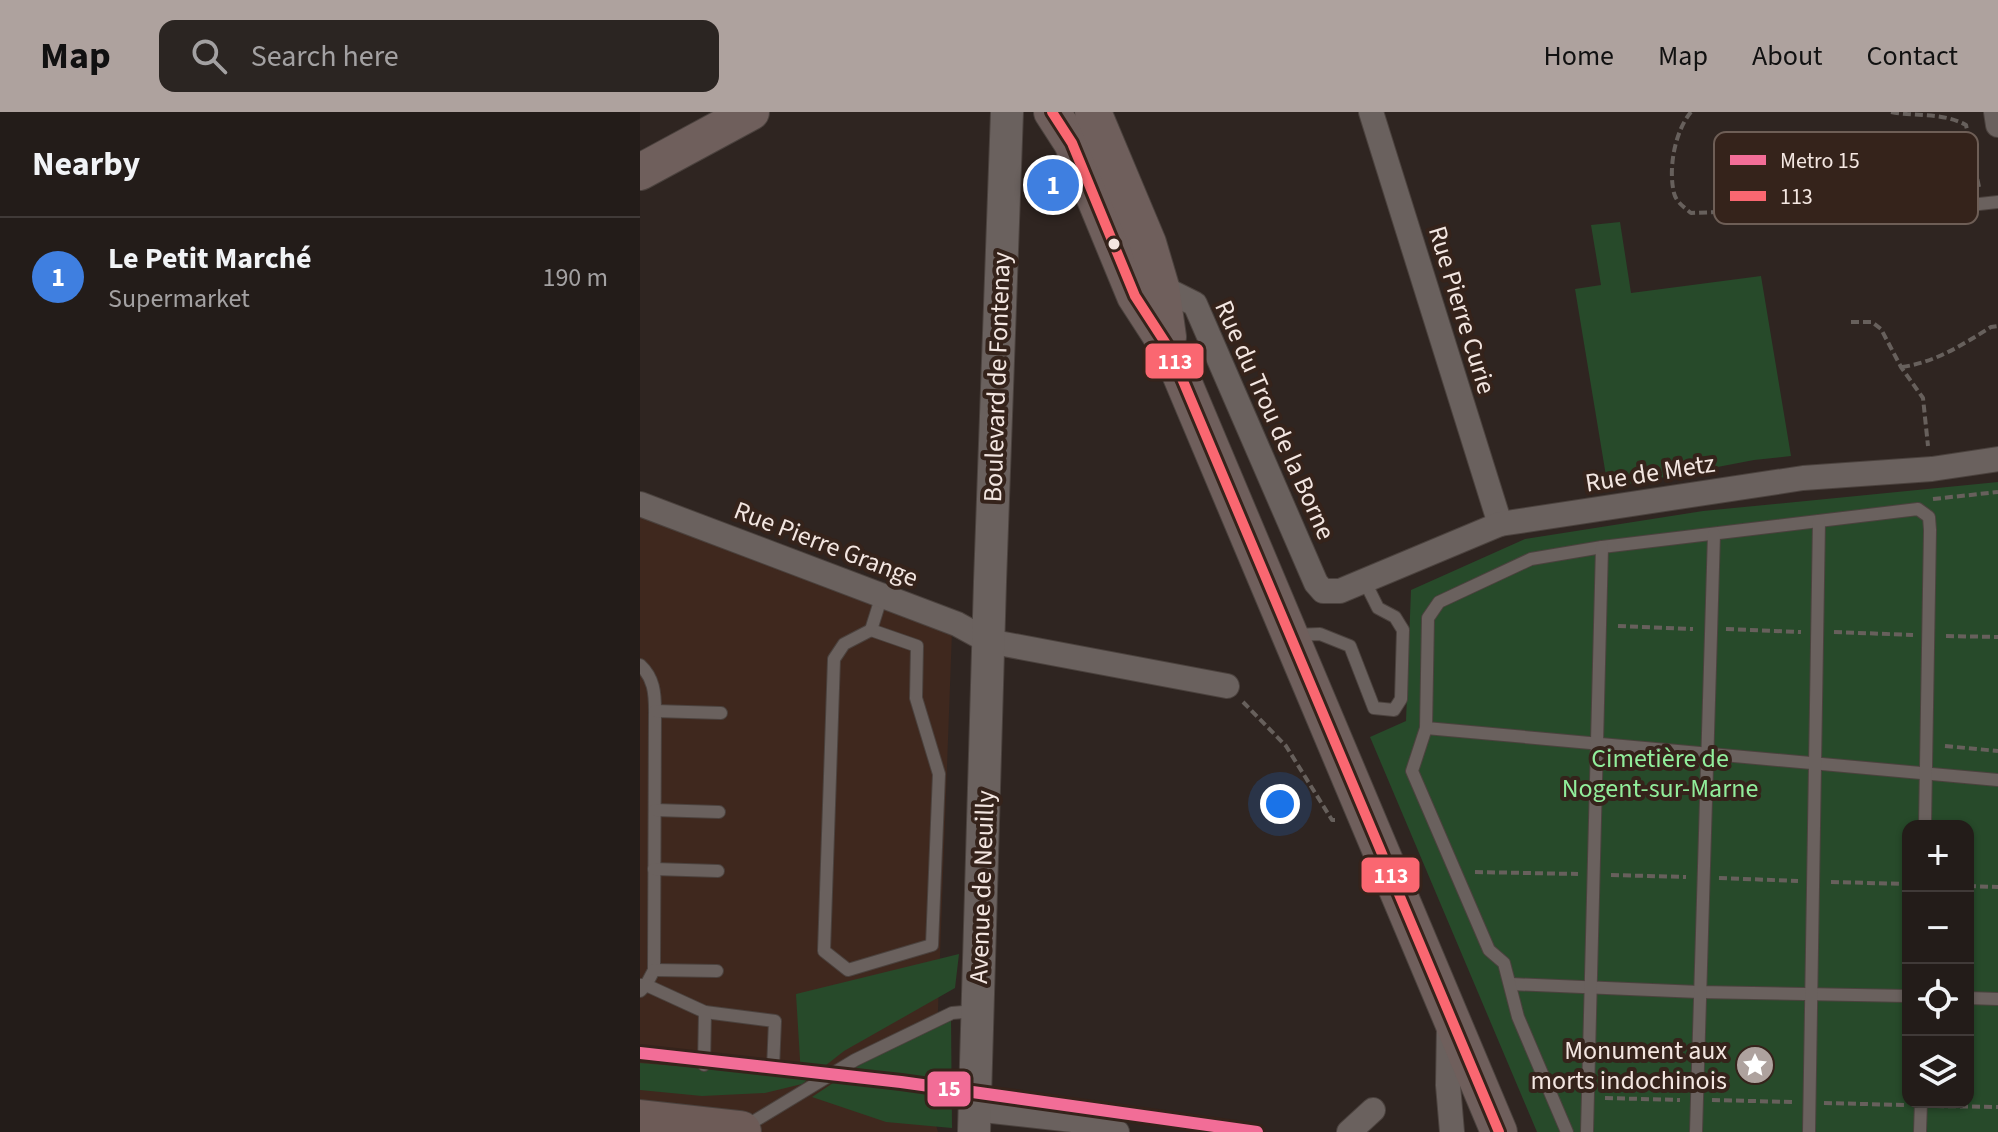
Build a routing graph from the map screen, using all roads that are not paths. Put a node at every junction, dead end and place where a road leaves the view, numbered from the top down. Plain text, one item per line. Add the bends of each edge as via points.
1 (751, 112) edge
2 (1007, 112) edge
3 (1052, 112) edge
4 (1093, 112) edge
5 (1371, 112) edge
6 (1996, 112) edge
7 (1998, 125) edge
8 (640, 172) edge
9 (1998, 202) edge
10 (1978, 205) edge
11 (1161, 287) junction
12 (1170, 350) junction
13 (1998, 459) edge
14 (640, 504) edge
15 (1819, 521) junction
16 (1500, 524) junction
17 (1714, 534) junction
18 (1602, 547) junction
19 (1364, 580) junction
20 (1323, 591) joint
21 (882, 595) junction
22 (871, 630) junction
23 (1291, 635) junction
24 (988, 641) junction
25 (640, 665) edge
26 (1227, 686) road end
27 (655, 711) junction
28 (721, 713) dead end
29 (640, 728) edge
30 (655, 728) junction
31 (1426, 728) junction
32 (1597, 743) junction
33 (1708, 754) junction
34 (1814, 763) junction
35 (1926, 774) junction
36 (1998, 780) edge
37 (655, 810) junction
38 (719, 812) dead end
39 (1925, 820) edge
40 (640, 826) edge
41 (655, 826) junction
42 (654, 869) junction
43 (718, 871) dead end
44 (640, 886) edge
45 (654, 886) junction
46 (654, 970) junction
47 (717, 971) dead end
48 (1511, 984) junction
49 (642, 987) edge
50 (1591, 988) junction
51 (1699, 992) junction
52 (1810, 993) junction
53 (1902, 996) edge
54 (1974, 998) edge
55 (1998, 999) edge
56 (978, 1011) junction
57 (705, 1012) junction
58 (1449, 1014) junction
59 (704, 1065) dead end
60 (773, 1068) dead end
61 (1921, 1108) edge
62 (1373, 1110) dead end
63 (640, 1121) edge
64 (974, 1121) edge
65 (739, 1132) edge
66 (1117, 1132) edge
67 (1349, 1132) edge
68 (1452, 1132) edge
69 (1499, 1132) edge
70 (1567, 1132) edge
71 (1587, 1132) edge
72 (1696, 1132) edge
73 (1809, 1132) edge
74 (1920, 1132) edge

1 - 8 main road
2 - 24 street, Boulevard de Fontenay
3 - 12 main road via 1072,143 1135,296
4 - 11 main road
5 - 16 street, Rue Pierre Curie
6 - 7 street
9 - 10 lane
11 - 12 main road
11 - 20 street, Rue du Trou de la Borne via 1195,304
12 - 23 main road
13 - 16 street, Rue de Metz via 1803,478
14 - 21 street, Rue Pierre Grange
15 - 17 lane
15 - 34 lane
15 - 35 lane via 1918,509 1929,517
16 - 19 street, Rue de Metz
17 - 18 lane
17 - 33 lane
18 - 31 lane via 1531,559 1439,602 1428,618
18 - 32 lane
19 - 20 street, Rue de Metz via 1340,591
19 - 23 lane via 1378,608 1395,617 1403,630 1401,699 1394,710 1374,708 1350,646 1320,634
21 - 22 lane
21 - 24 street, Rue Pierre Grange
22 - 22 lane via 917,646 916,698 939,774 932,945 848,970 824,951 834,659 844,644
23 - 58 main road
24 - 26 street, Rue Pierre Grange
24 - 56 street, Avenue de Neuilly
25 - 27 lane via 649,673
27 - 28 lane
27 - 30 lane
29 - 30 lane
30 - 37 lane
31 - 32 lane
31 - 48 lane via 1412,771 1489,950 1504,963
32 - 33 lane
32 - 50 lane
33 - 34 lane
33 - 51 lane
34 - 35 lane
34 - 52 lane
35 - 36 lane
35 - 39 lane
37 - 38 lane
37 - 41 lane
40 - 41 lane
41 - 42 lane
42 - 43 lane
42 - 45 lane
44 - 45 lane
45 - 46 lane
46 - 47 lane
46 - 49 lane
48 - 50 lane
48 - 70 lane via 1518,1017
49 - 57 lane
50 - 51 lane
50 - 71 lane
51 - 52 lane
51 - 72 lane
52 - 53 lane
52 - 73 lane
54 - 55 lane
56 - 64 street, Avenue de Neuilly
56 - 65 lane via 952,1013 855,1060
57 - 59 lane
57 - 60 lane via 775,1021
58 - 68 street
58 - 69 main road
61 - 74 lane
62 - 67 street
63 - 65 highway
64 - 66 street via 1073,1120

